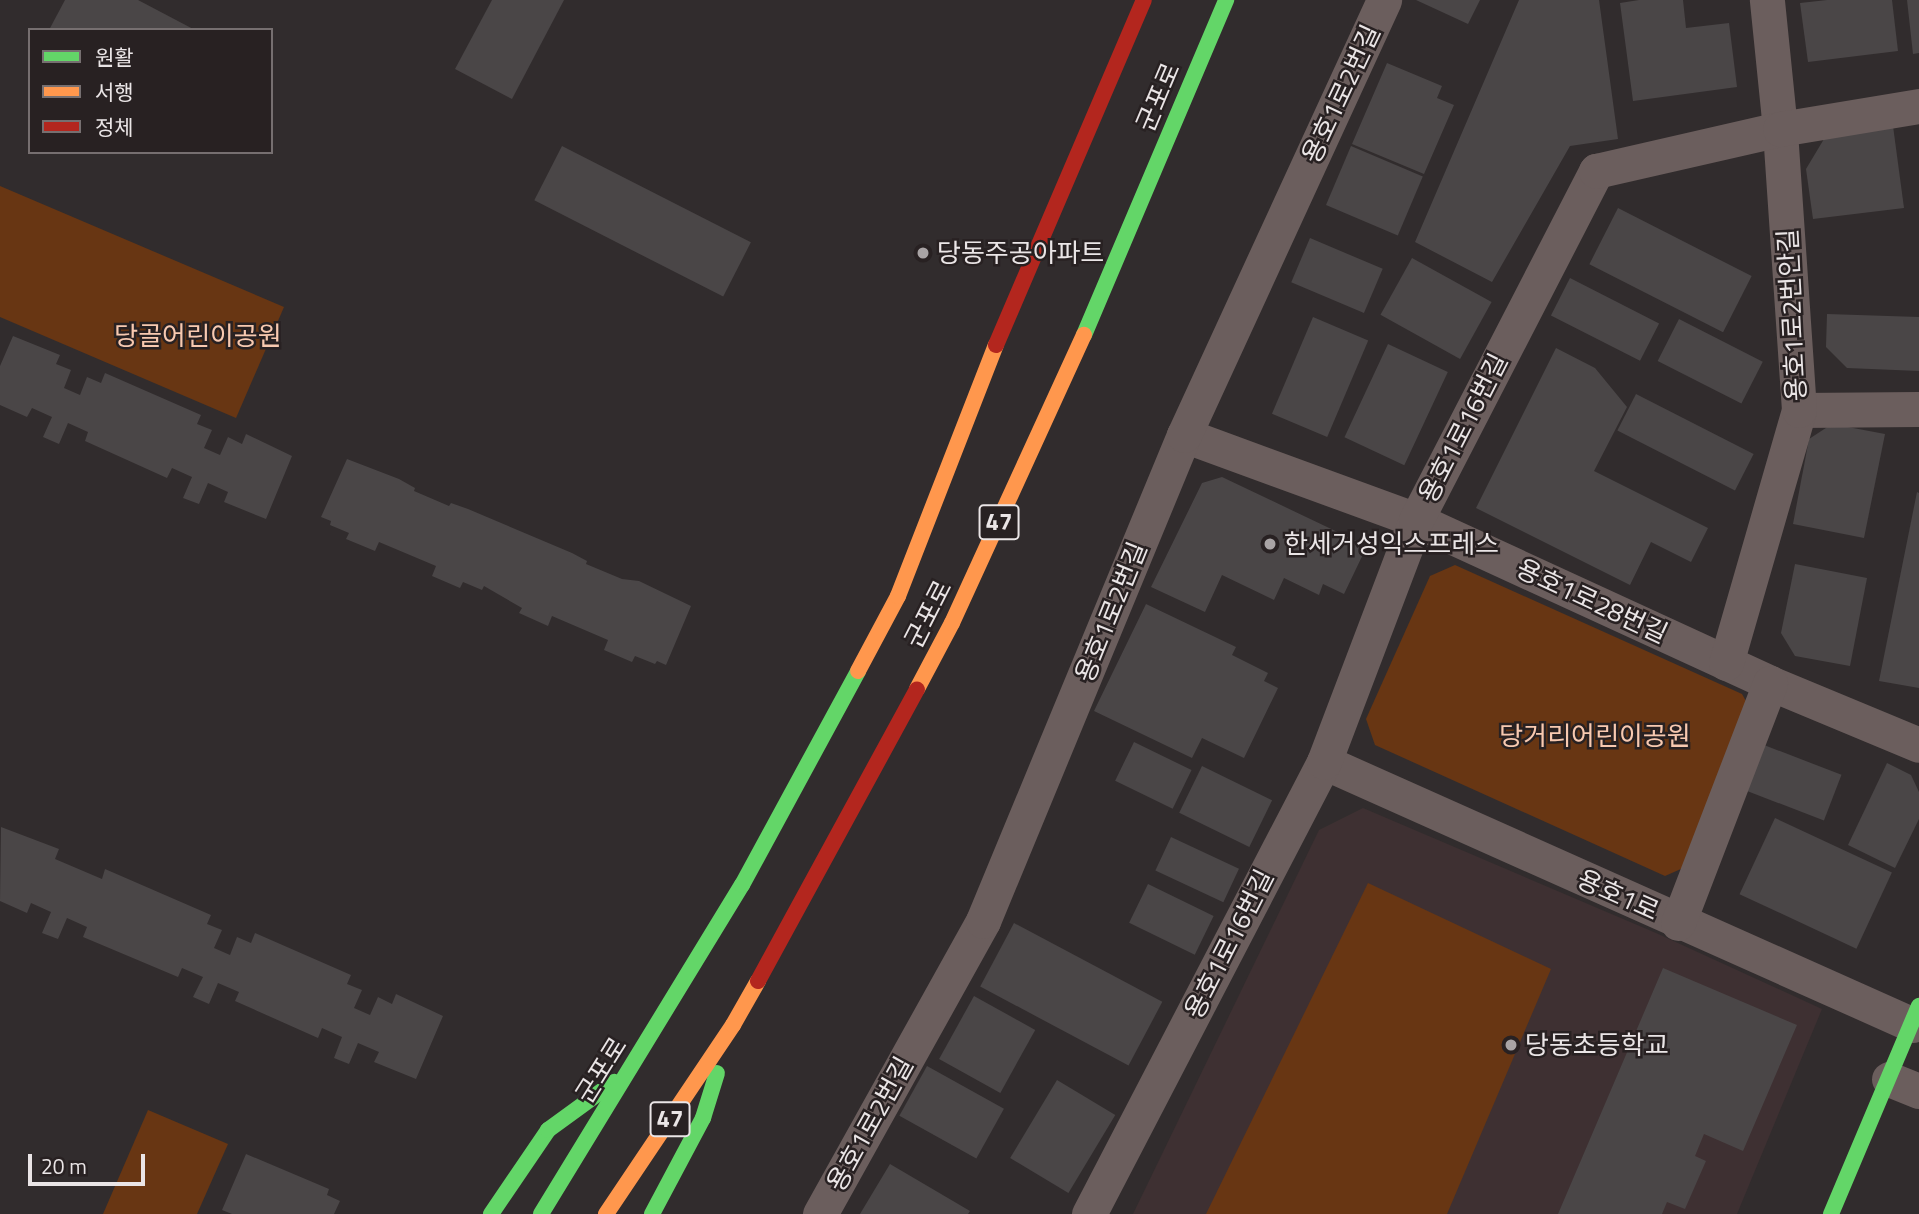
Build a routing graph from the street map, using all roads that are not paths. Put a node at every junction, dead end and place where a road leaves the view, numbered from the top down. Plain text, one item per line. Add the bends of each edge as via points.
1 (1144, 0) edge
2 (1226, 0) edge
3 (1384, 0) edge
4 (1767, 0) edge
5 (1919, 106) edge
6 (1780, 129) junction
7 (1919, 409) edge
8 (1800, 410) junction
9 (1184, 435) junction
10 (1416, 520) junction
11 (1726, 663) junction
12 (1770, 683) junction
13 (1919, 745) edge
14 (1324, 762) junction
15 (1678, 923) junction
16 (1916, 1016) edge
17 (733, 1025) junction
18 (629, 1070) junction
19 (1904, 1085) edge
20 (491, 1214) edge
21 (541, 1214) edge
22 (606, 1214) edge
23 (652, 1214) edge
24 (820, 1214) edge
25 (1089, 1214) edge
26 (1831, 1214) edge

1 - 18 main road, 군포로 / 47 via 991,357 898,596 742,885
2 - 17 main road, 군포로 / 47 via 1062,389 952,623
3 - 9 street, 용호1로2번길
4 - 6 street, 용호1로2번안길
5 - 6 street, 용호1로16번길
6 - 8 street, 용호1로2번안길
6 - 10 street, 용호1로16번길 via 1596,171
7 - 8 street
8 - 11 street, 용호1로2번안길
9 - 10 street, 용호1로28번길
9 - 24 street, 용호1로2번길 via 983,921
10 - 11 street, 용호1로28번길
10 - 14 street, 용호1로16번길
11 - 12 street, 용호1로28번길
12 - 13 street, 용호1로28번길
12 - 15 street
14 - 15 street, 용호1로
14 - 25 street, 용호1로16번길
15 - 16 street, 용호1로
16 - 19 main road, 용호1로
17 - 22 main road, 군포로 / 47
17 - 23 main road via 703,1118
18 - 20 main road, 47 via 548,1130
18 - 21 main road, 군포로 / 47
19 - 26 main road, 용호1로

